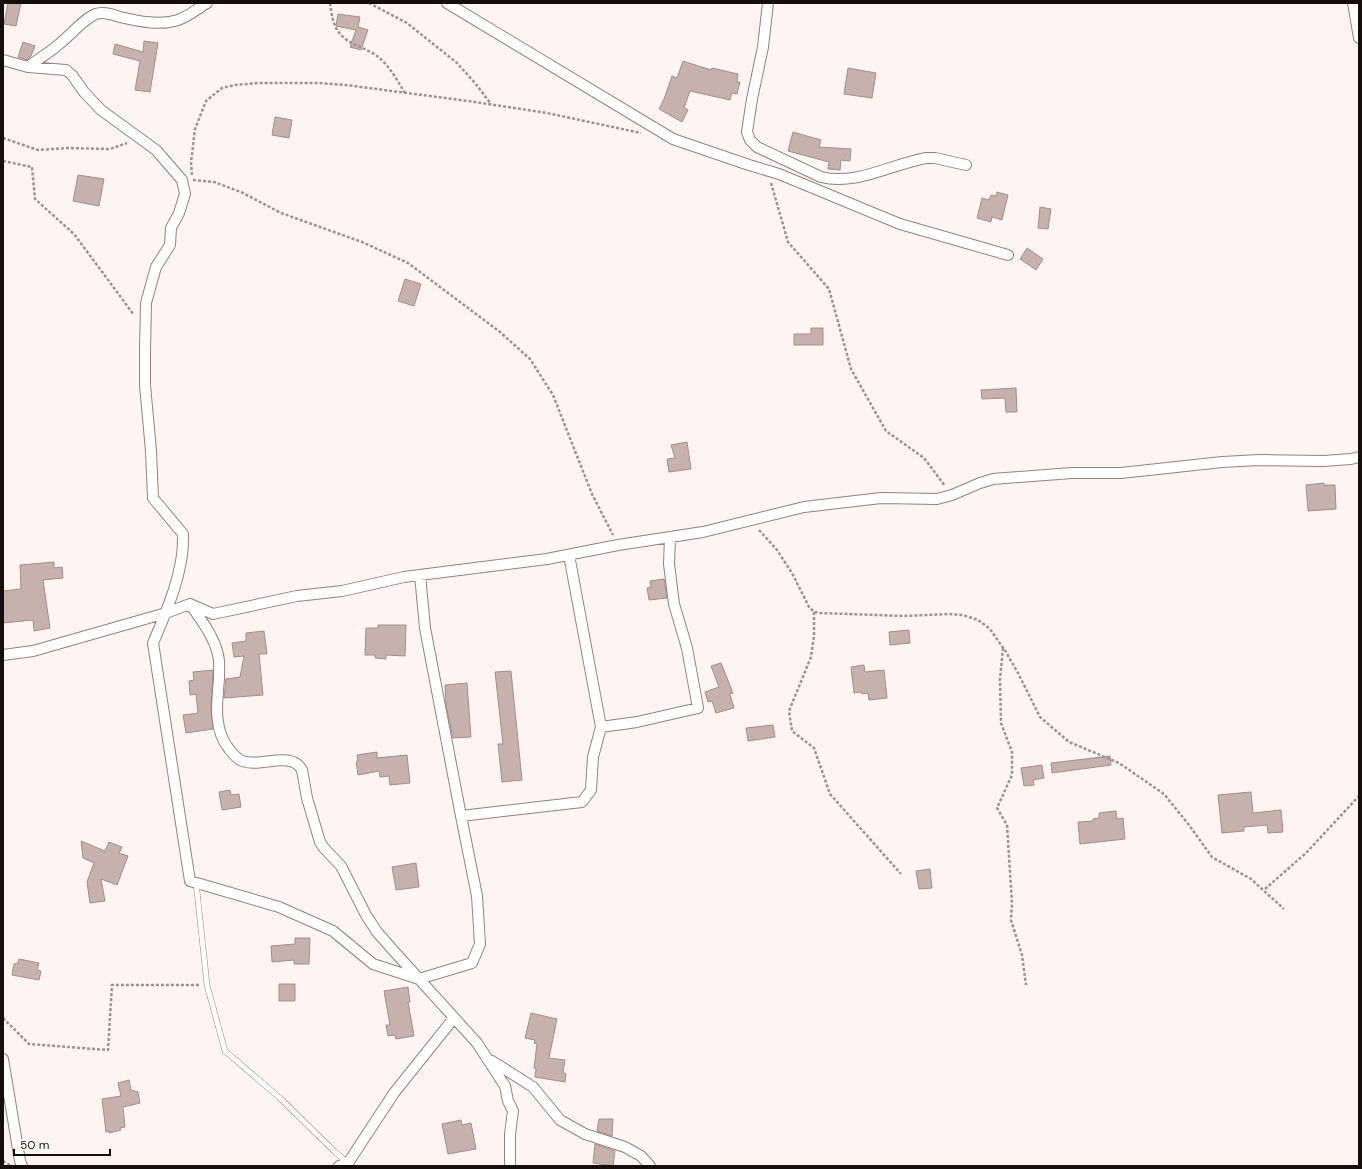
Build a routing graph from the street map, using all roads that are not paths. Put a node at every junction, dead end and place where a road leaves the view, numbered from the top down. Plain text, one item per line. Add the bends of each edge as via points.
1 (207, 3) edge
2 (447, 3) edge
3 (768, 3) edge
4 (1353, 3) edge
5 (1359, 38) edge
6 (3, 60) edge
7 (28, 66) junction
8 (966, 165) dead end
9 (1008, 255) dead end
10 (1359, 456) edge
11 (670, 537) junction
12 (569, 555) junction
13 (420, 575) junction
14 (190, 604) junction
15 (166, 613) junction
16 (3, 655) edge
17 (601, 727) junction
18 (462, 816) junction
19 (196, 882) junction
20 (419, 979) junction
21 (454, 1018) junction
22 (3, 1059) edge
23 (488, 1059) junction
24 (346, 1165) edge
25 (22, 1166) edge
26 (510, 1166) edge
27 (650, 1166) edge

1 - 7 street via 190,15 168,22 96,14 59,45
2 - 9 street via 673,139 779,174 900,224
3 - 8 street via 747,132 757,147 830,179 860,176 926,158
4 - 5 street
6 - 7 street
7 - 15 street via 66,70 101,110 156,150 188,180 179,213 171,228 170,245 156,267 146,303 145,385 153,498 183,534 180,570
10 - 11 street via 1323,461 1222,462 1121,473 1072,473 993,479 937,499 881,498 804,507 704,532
11 - 12 street
11 - 17 street via 669,564 674,604 687,648 698,708 638,722
12 - 13 street
12 - 17 street
13 - 14 street via 342,591 296,596 213,614
13 - 18 street via 425,628
14 - 15 street
14 - 20 street via 212,636 219,655 217,721 228,749 240,761 247,763 287,760 300,766 314,822 324,848 341,866 377,932
15 - 16 street via 32,651
15 - 19 street via 153,643 190,881
17 - 18 street via 593,757 591,790 582,802
18 - 20 street via 477,896 480,944 472,963
19 - 20 street via 279,907 333,931 372,964
19 - 24 lane via 206,986 225,1051 281,1099
20 - 21 street
21 - 23 street
21 - 24 street via 394,1093
22 - 25 street
23 - 26 street via 505,1086 513,1111
23 - 27 street via 533,1087 560,1120 585,1134 625,1147 641,1156

